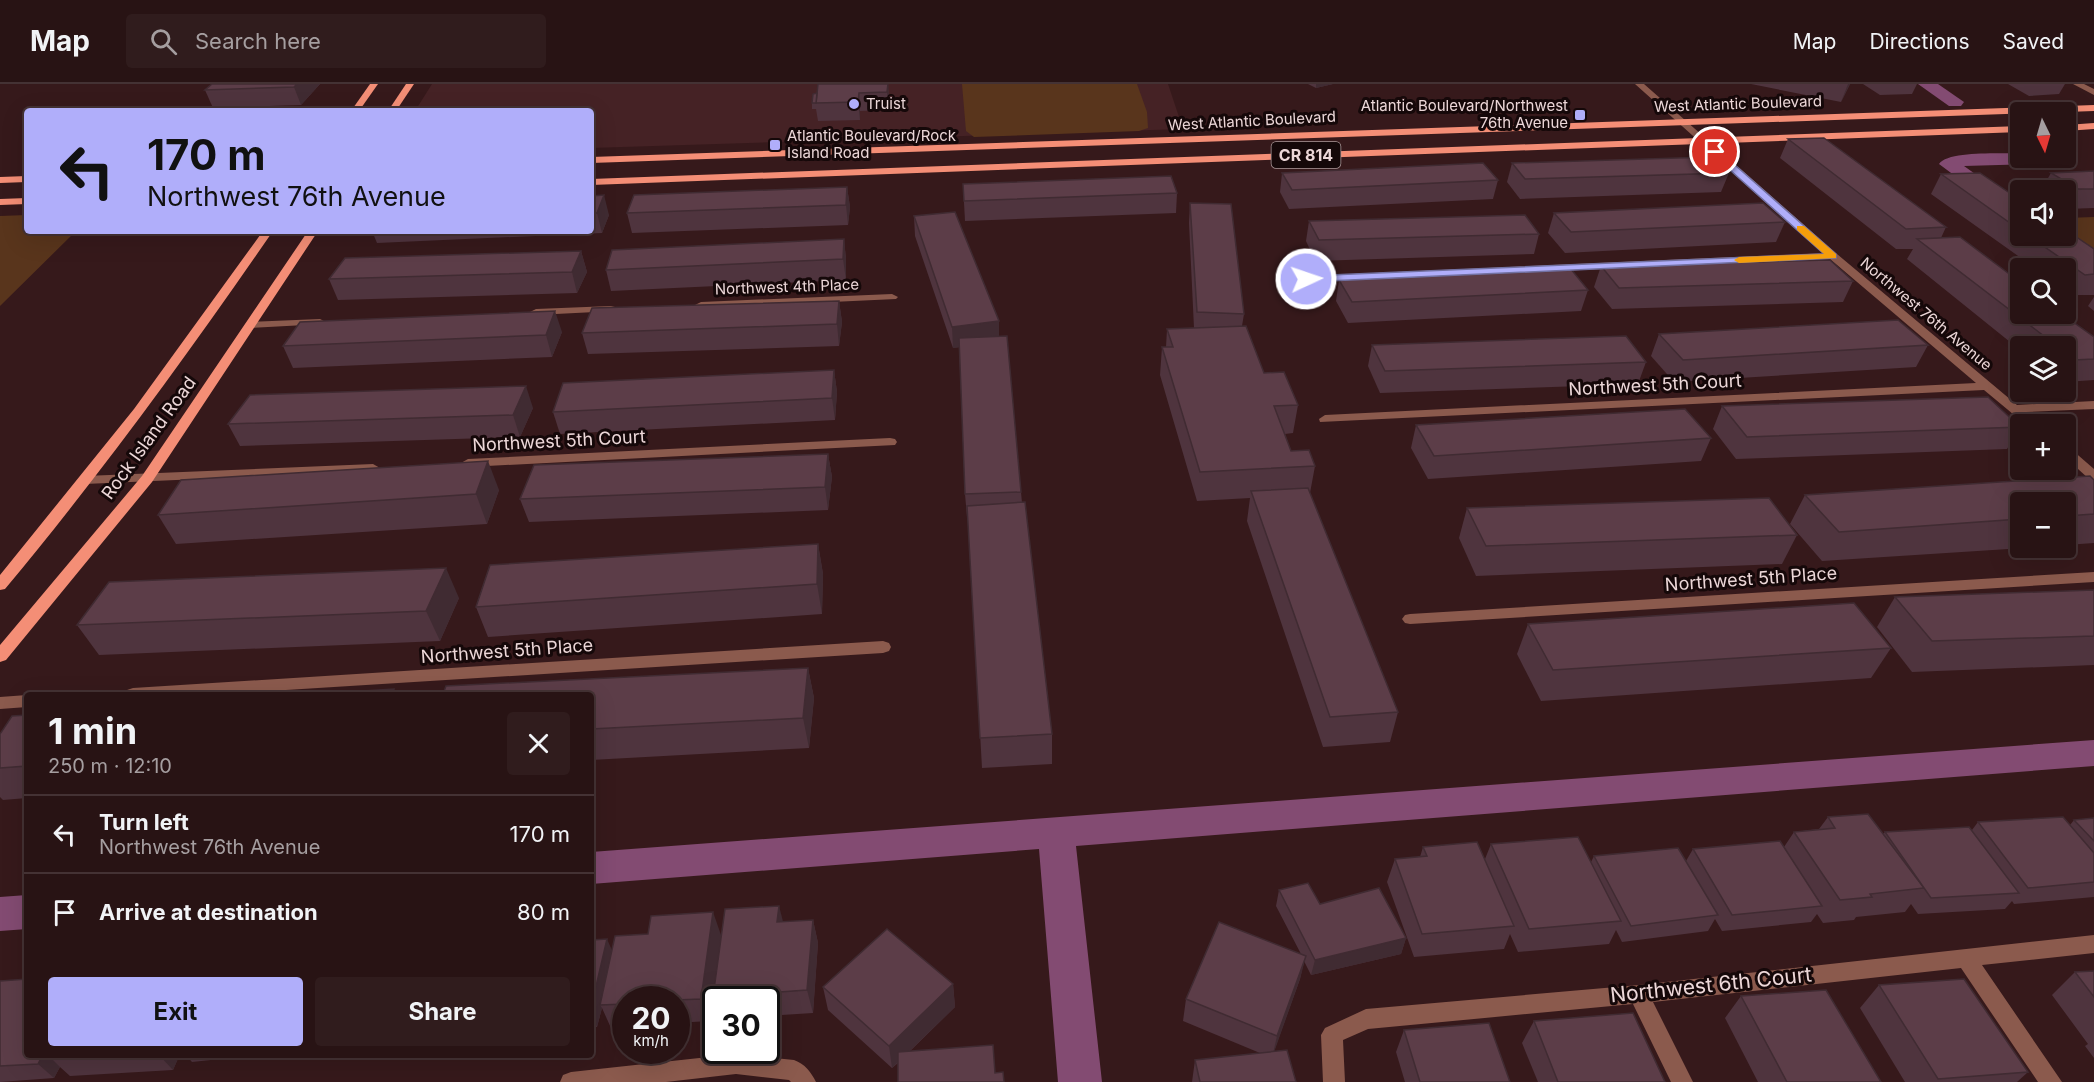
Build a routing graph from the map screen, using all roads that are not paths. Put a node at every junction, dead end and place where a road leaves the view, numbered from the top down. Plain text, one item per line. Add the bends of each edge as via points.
1 (374, 84) edge
2 (410, 84) edge
3 (1639, 84) edge
4 (2077, 84) edge
5 (2094, 92) edge
6 (357, 108) edge
7 (394, 108) edge
8 (2094, 108) edge
9 (1682, 121) junction
10 (2094, 126) edge
11 (2076, 127) edge
12 (2010, 129) edge
13 (1815, 137) junction
14 (1701, 140) junction
15 (1826, 146) edge
16 (594, 160) edge
17 (24, 179) edge
18 (0, 180) edge
19 (594, 182) edge
20 (24, 201) edge
21 (0, 202) edge
22 (266, 234) edge
23 (311, 234) edge
24 (1833, 256) junction
25 (1283, 280) dead end
26 (892, 297) dead end
27 (690, 306) edge
28 (619, 309) edge
29 (524, 313) edge
30 (334, 321) edge
31 (251, 325) junction
32 (1986, 386) junction
33 (2094, 405) edge
34 (2013, 409) junction
35 (2019, 414) edge
36 (1325, 419) dead end
37 (890, 442) dead end
38 (2076, 461) edge
39 (460, 464) edge
40 (388, 467) edge
41 (2094, 476) edge
42 (147, 479) junction
43 (85, 480) junction
44 (2094, 577) edge
45 (0, 585) edge
46 (1410, 619) dead end
47 (883, 647) dead end
48 (0, 656) edge
49 (165, 692) edge
50 (24, 701) edge
51 (0, 703) edge
52 (2094, 944) edge
53 (1965, 957) junction
54 (1639, 994) junction
55 (799, 1076) edge
56 (571, 1082) edge
57 (1334, 1082) edge
58 (1682, 1082) edge
59 (2051, 1082) edge

1 - 6 main road
2 - 7 main road
3 - 9 street, Northwest 76th Avenue
4 - 5 street
8 - 9 main road, West Atlantic Boulevard / CR 814
9 - 14 street, Northwest 76th Avenue
9 - 16 main road, West Atlantic Boulevard / CR 814
10 - 11 main road
12 - 13 main road, West Atlantic Boulevard / CR 814
13 - 14 main road, West Atlantic Boulevard / CR 814
13 - 15 street
14 - 19 main road, West Atlantic Boulevard / CR 814
14 - 24 street, Northwest 76th Avenue
17 - 18 main road
20 - 21 main road
22 - 43 main road, Rock Island Road
23 - 31 main road, Rock Island Road
24 - 25 street
24 - 32 street, Northwest 76th Avenue
26 - 27 street, Northwest 4th Place
28 - 29 street
30 - 31 street
31 - 42 main road, Rock Island Road
32 - 34 street, Northwest 76th Avenue
32 - 36 street, Northwest 5th Court
33 - 34 street
34 - 35 street, Northwest 76th Avenue
37 - 39 street, Northwest 5th Court
38 - 41 street
40 - 42 street
42 - 43 street
42 - 48 main road, Rock Island Road
43 - 45 main road, Rock Island Road
44 - 46 street, Northwest 5th Place
47 - 49 street, Northwest 5th Place
50 - 51 street
52 - 53 street, Northwest 6th Court
53 - 54 street, Northwest 6th Court
53 - 59 street
54 - 57 street, Northwest 6th Court via 1366,1018 1332,1035
54 - 58 street
55 - 56 street via 736,1064

